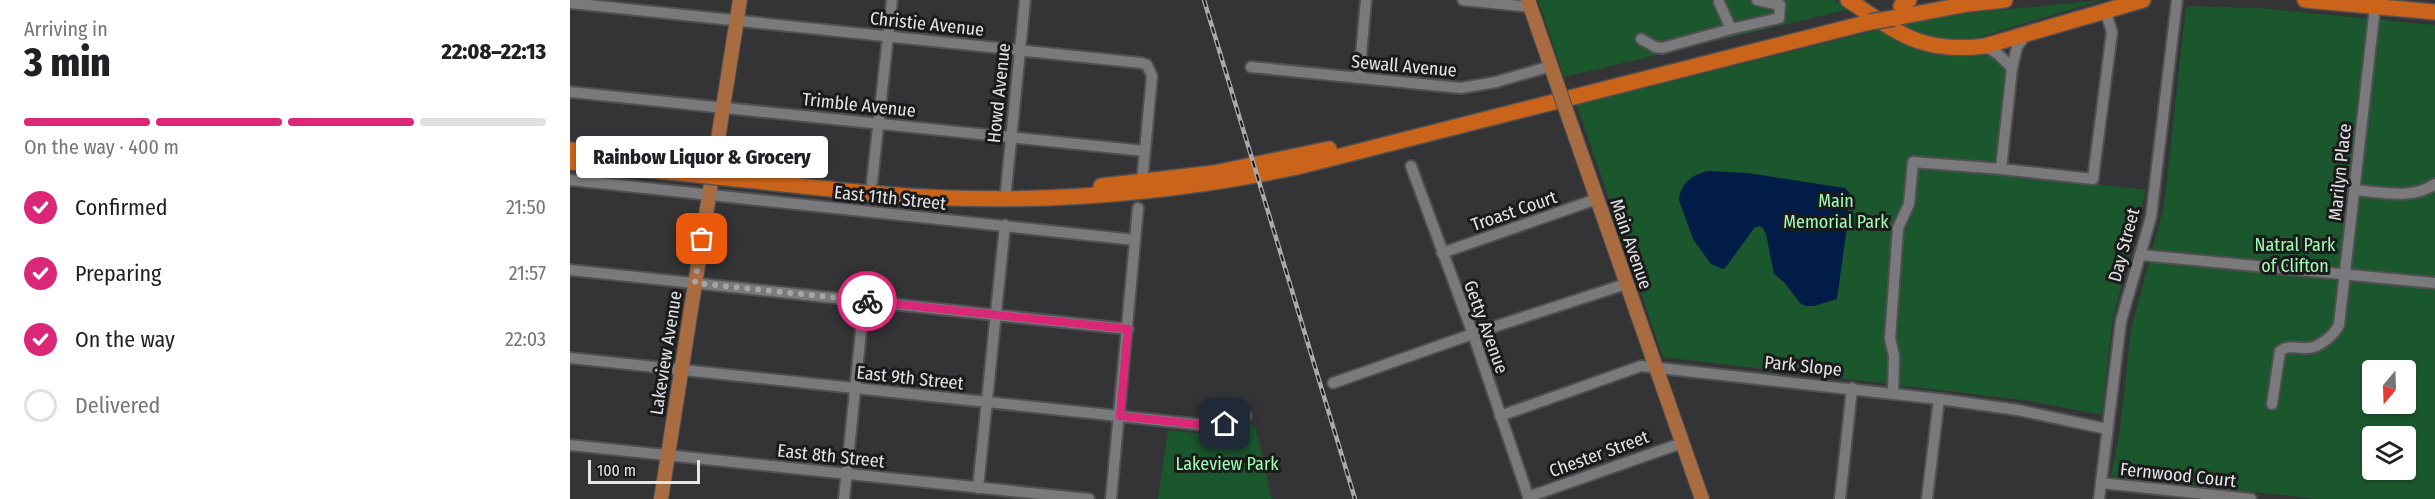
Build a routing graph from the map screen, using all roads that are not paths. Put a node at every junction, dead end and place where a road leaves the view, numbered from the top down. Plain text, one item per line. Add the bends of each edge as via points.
1 (740, 0) edge
2 (892, 0) edge
3 (1025, 0) edge
4 (1366, 0) edge
5 (1463, 0) edge
6 (1757, 0) edge
7 (1848, 0) edge
8 (1932, 0) edge
9 (2005, 0) edge
10 (2142, 0) edge
11 (2177, 0) edge
12 (2305, 0) edge
13 (1717, 1) edge
14 (1780, 2) edge
15 (570, 3) edge
16 (1529, 4) edge
17 (1793, 7) dead end
18 (2375, 7) junction
19 (1896, 8) edge
20 (2105, 10) junction
21 (2435, 12) edge
22 (1862, 13) edge
23 (737, 21) junction
24 (1731, 29) junction
25 (2027, 33) junction
26 (888, 37) junction
27 (1641, 39) dead end
28 (1985, 46) junction
29 (1020, 51) junction
30 (1251, 67) dead end
31 (2012, 68) junction
32 (1553, 72) junction
33 (1359, 78) junction
34 (570, 92) edge
35 (723, 108) junction
36 (878, 124) junction
37 (1011, 137) junction
38 (570, 150) edge
39 (1145, 151) junction
40 (570, 162) edge
41 (1411, 166) dead end
42 (690, 169) junction
43 (2001, 170) junction
44 (570, 180) edge
45 (2435, 184) edge
46 (871, 187) junction
47 (1145, 187) junction
48 (1006, 190) junction
49 (2355, 190) junction
50 (709, 194) junction
51 (1597, 199) junction
52 (1138, 208) joint
53 (1005, 225) junction
54 (1135, 240) junction
55 (1442, 253) junction
56 (2141, 255) junction
57 (570, 270) edge
58 (2346, 274) junction
59 (695, 283) junction
60 (2435, 283) edge
61 (1626, 284) junction
62 (864, 301) junction
63 (996, 315) junction
64 (1128, 329) junction
65 (1473, 334) junction
66 (570, 358) edge
67 (1655, 366) junction
68 (682, 370) junction
69 (1333, 383) dead end
70 (1852, 388) junction
71 (855, 389) junction
72 (1893, 393) junction
73 (1939, 399) junction
74 (987, 402) junction
75 (2272, 404) dead end
76 (1120, 416) junction
77 (1246, 416) dead end
78 (1500, 416) junction
79 (2108, 429) junction
80 (1682, 443) junction
81 (570, 445) edge
82 (668, 455) junction
83 (847, 474) junction
84 (2101, 483) junction
85 (978, 488) junction
86 (1529, 498) edge
87 (661, 499) edge
88 (844, 499) edge
89 (1089, 499) edge
90 (1111, 499) edge
91 (1702, 499) edge
92 (1840, 499) edge
93 (1927, 499) edge
94 (2099, 499) edge
95 (2251, 499) edge

1 - 23 main road, Lakeview Avenue
2 - 26 street
3 - 29 street, Howd Avenue
4 - 33 street
5 - 16 street
6 - 14 street
7 - 28 highway via 1924,45 1962,49
8 - 19 highway
9 - 19 highway
10 - 20 highway
11 - 56 street, Day Street via 2151,217
12 - 18 highway
13 - 24 street
14 - 17 street
14 - 24 street via 1779,18
15 - 23 street, Christie Avenue
16 - 32 main road, Main Avenue
18 - 21 highway
18 - 49 street, Marilyn Place
19 - 22 highway
20 - 25 highway
20 - 43 street via 2112,32 2093,179
22 - 28 highway via 1920,38 1946,44 1972,41
22 - 47 highway via 1266,163
23 - 26 street, Christie Avenue
23 - 35 main road, Lakeview Avenue
24 - 27 street via 1662,48
25 - 28 highway
25 - 31 street via 2017,47
26 - 29 street, Christie Avenue
26 - 36 street
28 - 31 street
29 - 37 street, Howd Avenue
29 - 39 street, Christie Avenue via 1147,65 1152,76
30 - 33 street, Sewall Avenue
31 - 43 street
32 - 33 street, Sewall Avenue via 1461,88
32 - 51 main road, Main Avenue, bridge
34 - 35 street, Trimble Avenue
35 - 36 street, Trimble Avenue
35 - 50 main road, Lakeview Avenue
36 - 37 street, Trimble Avenue
36 - 46 street
37 - 39 street, Trimble Avenue
37 - 48 street, Howd Avenue
38 - 42 highway
39 - 47 street
40 - 42 highway
41 - 55 street, Getty Avenue
42 - 46 highway, bridge
43 - 72 street via 1913,162 1909,204 1898,228 1890,339 1894,356
44 - 50 street, East 11th Street
45 - 49 street via 2410,192
46 - 47 highway via 946,198 1003,200 1093,197
46 - 48 highway
47 - 48 highway
47 - 52 highway
49 - 58 street, Marilyn Place
50 - 53 street, East 11th Street
50 - 59 main road, Lakeview Avenue
51 - 55 street, Troast Court
51 - 61 main road, Main Avenue
52 - 54 street
53 - 54 street, East 11th Street
53 - 63 street
54 - 64 street
55 - 65 street, Getty Avenue
56 - 58 street
56 - 79 street, Day Street via 2121,321
57 - 59 street
58 - 60 street
58 - 75 street, Marilyn Place via 2337,329 2317,346 2287,347 2280,351
59 - 62 street
59 - 68 main road, Lakeview Avenue
61 - 65 street
61 - 67 main road, Main Avenue
62 - 63 street
62 - 71 street
63 - 64 street
63 - 74 street
64 - 76 street
65 - 69 street
65 - 78 street, Getty Avenue
66 - 68 street, East 9th Street
67 - 70 street, Park Slope
67 - 78 street, Park Slope via 1641,366
67 - 80 main road, Main Avenue
68 - 71 street, East 9th Street
68 - 82 main road, Lakeview Avenue
70 - 72 street, Park Slope
70 - 92 street
71 - 74 street, East 9th Street
71 - 83 street
72 - 73 street, Park Slope
73 - 79 street, Park Slope
73 - 93 street
74 - 76 street, East 9th Street
74 - 85 street
76 - 77 street, East 9th Street via 1204,425 1225,424
76 - 90 street
78 - 86 street, Getty Avenue
79 - 84 street, Day Street
80 - 86 street, Chester Street
80 - 91 main road, Main Avenue
81 - 82 street, East 8th Street
82 - 83 street, East 8th Street
82 - 87 main road, Lakeview Avenue
83 - 85 street, East 8th Street
83 - 88 street
84 - 94 street, Day Street
84 - 95 street, Fernwood Court
85 - 89 street, East 8th Street

